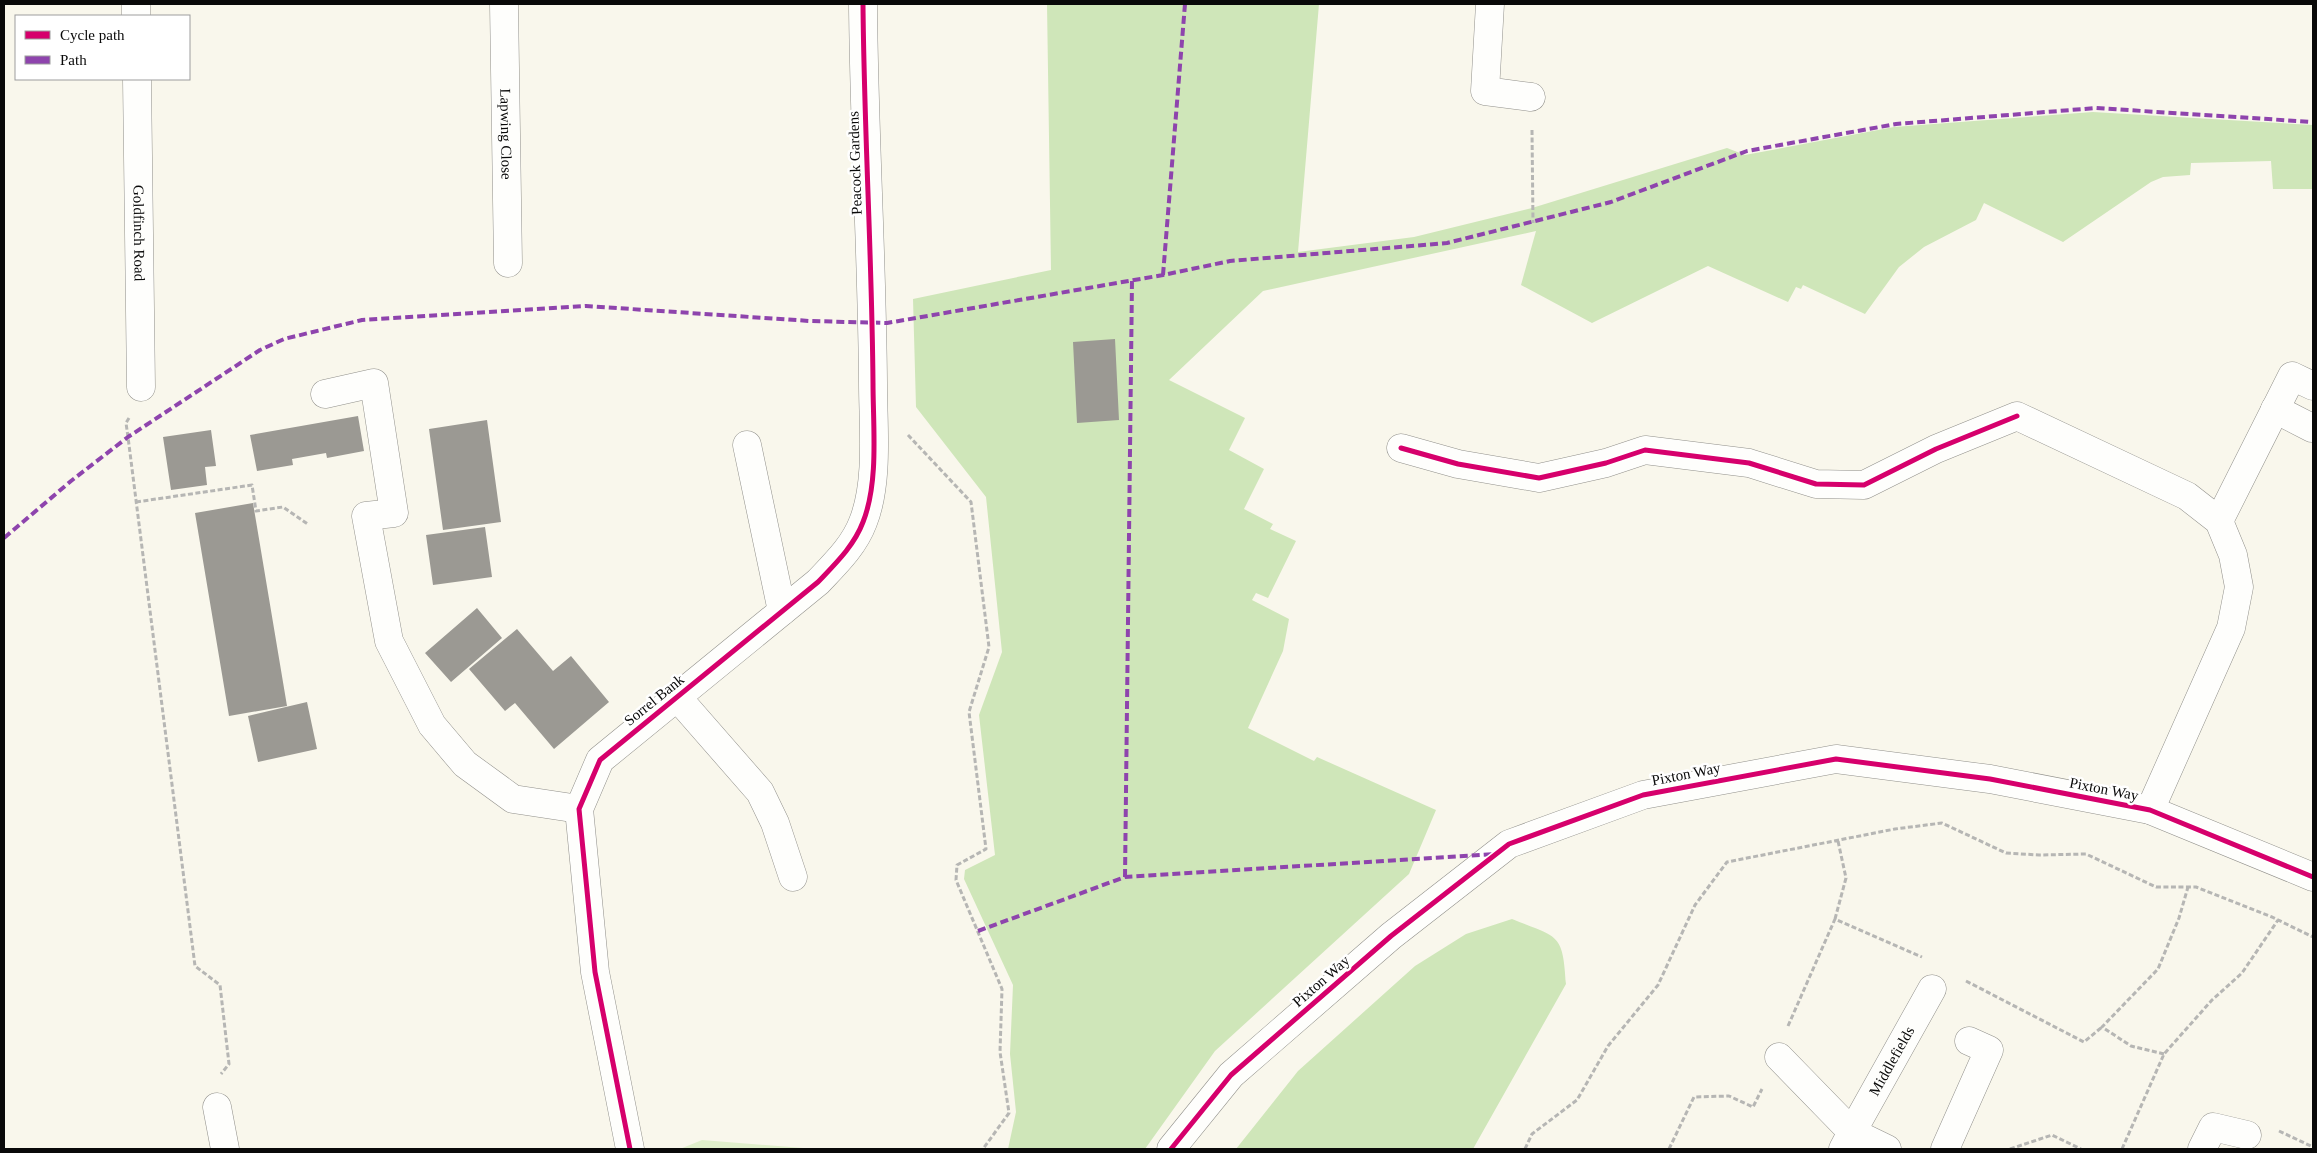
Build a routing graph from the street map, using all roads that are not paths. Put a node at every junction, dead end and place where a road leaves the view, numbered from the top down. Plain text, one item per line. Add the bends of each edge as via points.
1 (504, 4) edge
2 (863, 4) edge
3 (1490, 4) edge
4 (137, 80) edge
5 (1531, 97) road end
6 (508, 264) dead end
7 (872, 322) joint
8 (2313, 386) edge
9 (142, 388) road end
10 (325, 394) dead end
11 (2275, 409) junction
12 (2312, 428) dead end
13 (747, 445) dead end
14 (1401, 448) dead end
15 (2219, 521) junction
16 (782, 611) junction
17 (677, 697) junction
18 (579, 809) junction
19 (2150, 810) junction
20 (793, 877) dead end
21 (2313, 877) edge
22 (1938, 978) road end
23 (1969, 1041) dead end
24 (1779, 1057) road end
25 (218, 1107) road end
26 (2247, 1134) dead end
27 (1848, 1141) edge
28 (226, 1149) edge
29 (630, 1149) edge
30 (1171, 1149) edge
31 (1887, 1149) edge
32 (1945, 1149) edge
33 (2202, 1149) edge

1 - 6 street, Lapwing Close
2 - 7 street, Peacock Gardens
3 - 5 street via 1485,92
4 - 9 street, Goldfinch Road
7 - 16 street, Sorrel Bank via 872,489 863,522 846,552 818,582
8 - 11 street via 2292,376
10 - 18 street via 374,383 394,513 366,516 389,641 432,724 465,764 513,799
11 - 12 street
11 - 15 street
13 - 16 street
14 - 15 street via 1458,464 1538,478 1606,463 1645,450 1749,463 1816,484 1864,485 1936,449 2017,416 2187,496
15 - 19 street via 2233,555 2239,587 2231,628
16 - 17 street, Sorrel Bank
17 - 18 street, Sorrel Bank via 600,760
17 - 20 street via 760,792
18 - 29 street, Sorrel Bank via 595,972
19 - 21 street, Pixton Way
19 - 30 street, Pixton Way via 1990,779 1836,759 1643,795 1509,844 1391,936 1231,1075
22 - 27 street, Middlefields
23 - 32 street via 1989,1050
24 - 27 street
25 - 28 street
26 - 33 street via 2213,1127
27 - 31 street

